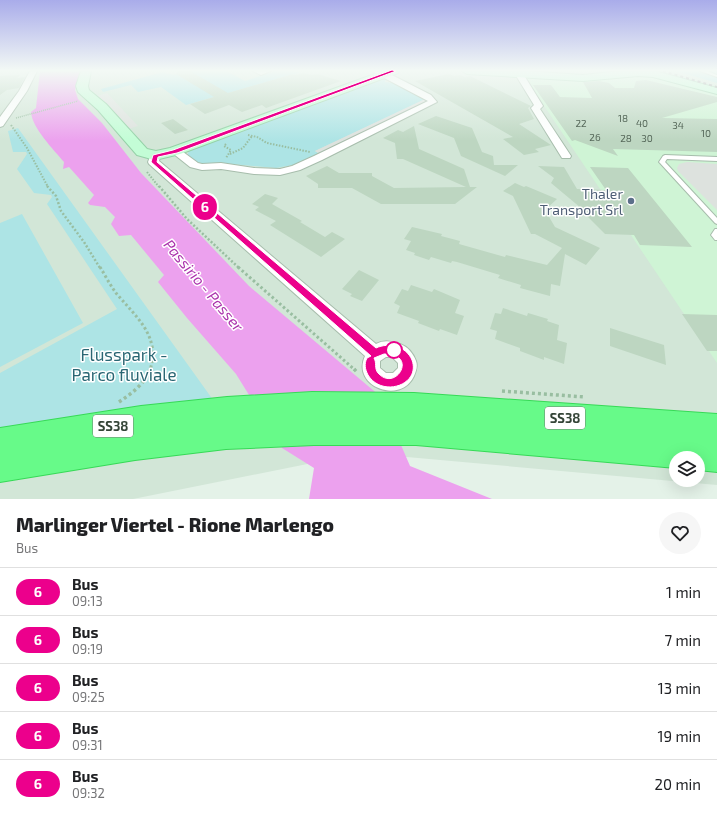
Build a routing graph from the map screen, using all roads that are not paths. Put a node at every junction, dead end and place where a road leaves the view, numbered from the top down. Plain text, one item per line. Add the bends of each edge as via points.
1 (21, 94) edge
2 (87, 94) edge
3 (324, 94) edge
4 (423, 94) edge
5 (532, 94) edge
6 (0, 124) edge
7 (175, 151) junction
8 (155, 156) junction
9 (566, 156) dead end
10 (717, 159) edge
11 (717, 222) edge
12 (717, 231) edge
13 (717, 238) edge
14 (375, 354) dead end
15 (415, 418) junction
16 (717, 430) edge
17 (0, 445) edge
18 (717, 455) edge
19 (0, 465) edge

1 - 6 street
2 - 8 street via 102,106 142,152
3 - 7 street
4 - 7 street via 433,102 318,158 280,172 218,166 202,167 194,165
5 - 9 street via 539,106 535,108
7 - 8 street
8 - 14 street via 154,162
10 - 11 lane via 665,157 662,162
12 - 13 lane via 714,235
15 - 16 highway, SS38
15 - 17 highway, SS38 via 312,408 227,413 141,422
15 - 18 highway, SS38
15 - 19 highway, SS38 via 314,429 226,433 134,443

